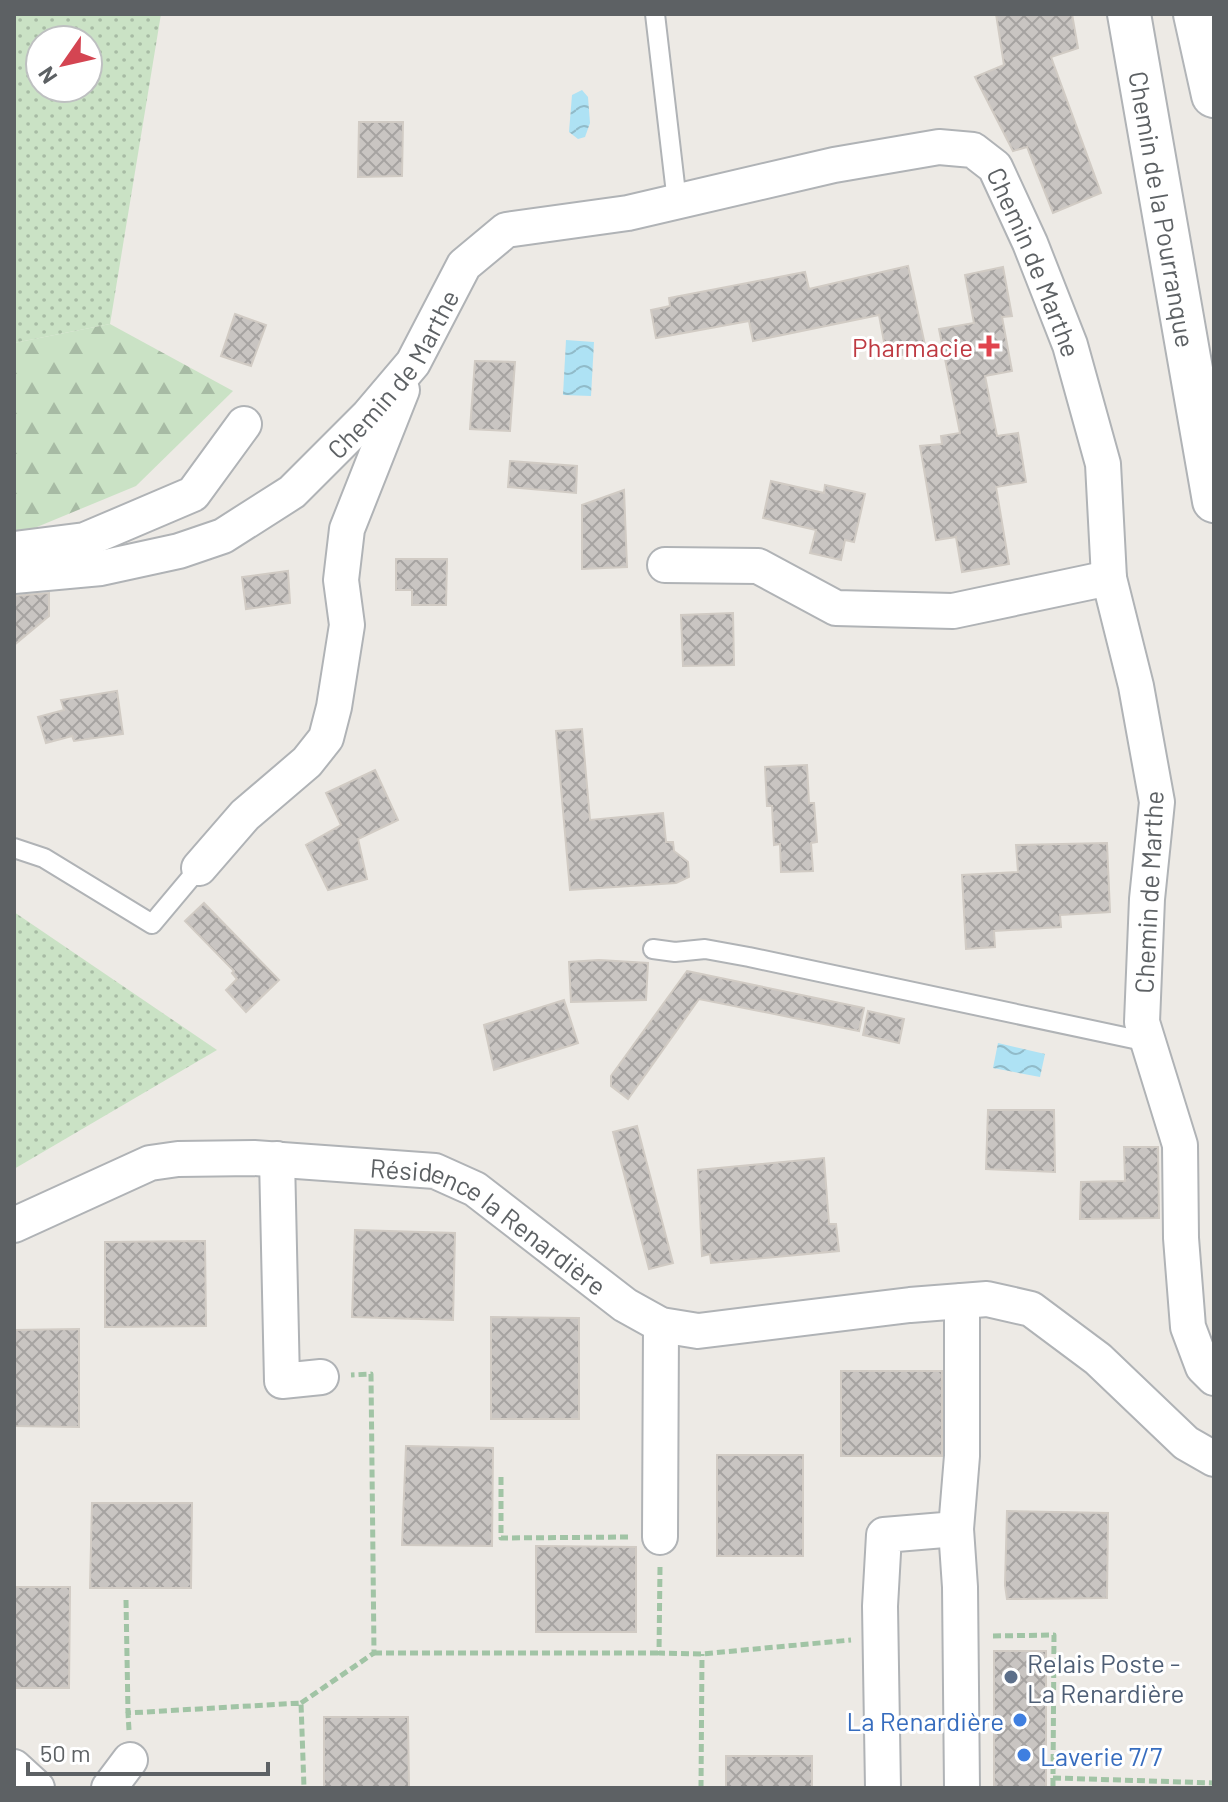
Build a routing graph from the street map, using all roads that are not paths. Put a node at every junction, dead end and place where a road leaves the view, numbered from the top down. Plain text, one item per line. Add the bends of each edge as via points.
1 (655, 14) edge
2 (1129, 14) edge
3 (1196, 14) edge
4 (1214, 95) edge
5 (677, 202) junction
6 (413, 363) junction
7 (244, 424) dead end
8 (1214, 501) edge
9 (14, 549) edge
10 (665, 565) dead end
11 (14, 576) edge
12 (1109, 578) junction
13 (14, 848) edge
14 (199, 868) joint
15 (653, 949) dead end
16 (1148, 1042) junction
17 (277, 1159) junction
18 (14, 1225) edge
19 (962, 1301) junction
20 (661, 1325) junction
21 (321, 1377) road end
22 (1214, 1378) edge
23 (1214, 1459) edge
24 (956, 1529) junction
25 (660, 1537) road end
26 (130, 1760) road end
27 (14, 1767) edge
28 (37, 1788) edge
29 (109, 1788) edge
30 (883, 1788) edge
31 (962, 1788) edge

1 - 5 lane
2 - 8 street, Chemin de la Pourranque
3 - 4 main road
5 - 6 street, Chemin de Marthe via 506,230 464,265
5 - 12 street, Chemin de Marthe via 939,147 973,150 995,167 1070,345 1103,464
6 - 11 street, Chemin de Marthe via 292,492 223,536 101,568
6 - 14 street via 347,529 341,580 347,625 326,738 307,762 245,815
7 - 9 street via 193,494 85,540
10 - 12 street via 758,566 836,608 953,611
12 - 16 street, Chemin de Marthe via 1157,802 1142,1022
13 - 14 lane via 44,858 152,924
15 - 16 lane via 705,949 749,957
16 - 22 street, Chemin de Marthe via 1180,1145 1188,1327 1203,1367
17 - 18 street, Résidence la Renardière via 150,1163
17 - 20 street, Résidence la Renardière via 435,1171 475,1189 625,1305
17 - 21 street via 282,1381
19 - 20 street, Résidence la Renardière via 698,1331
19 - 23 street, Résidence la Renardière via 987,1299 1031,1309 1098,1359 1186,1443
19 - 24 street via 962,1456
20 - 25 street
24 - 30 street via 884,1535
24 - 31 street
26 - 29 street
27 - 28 street

